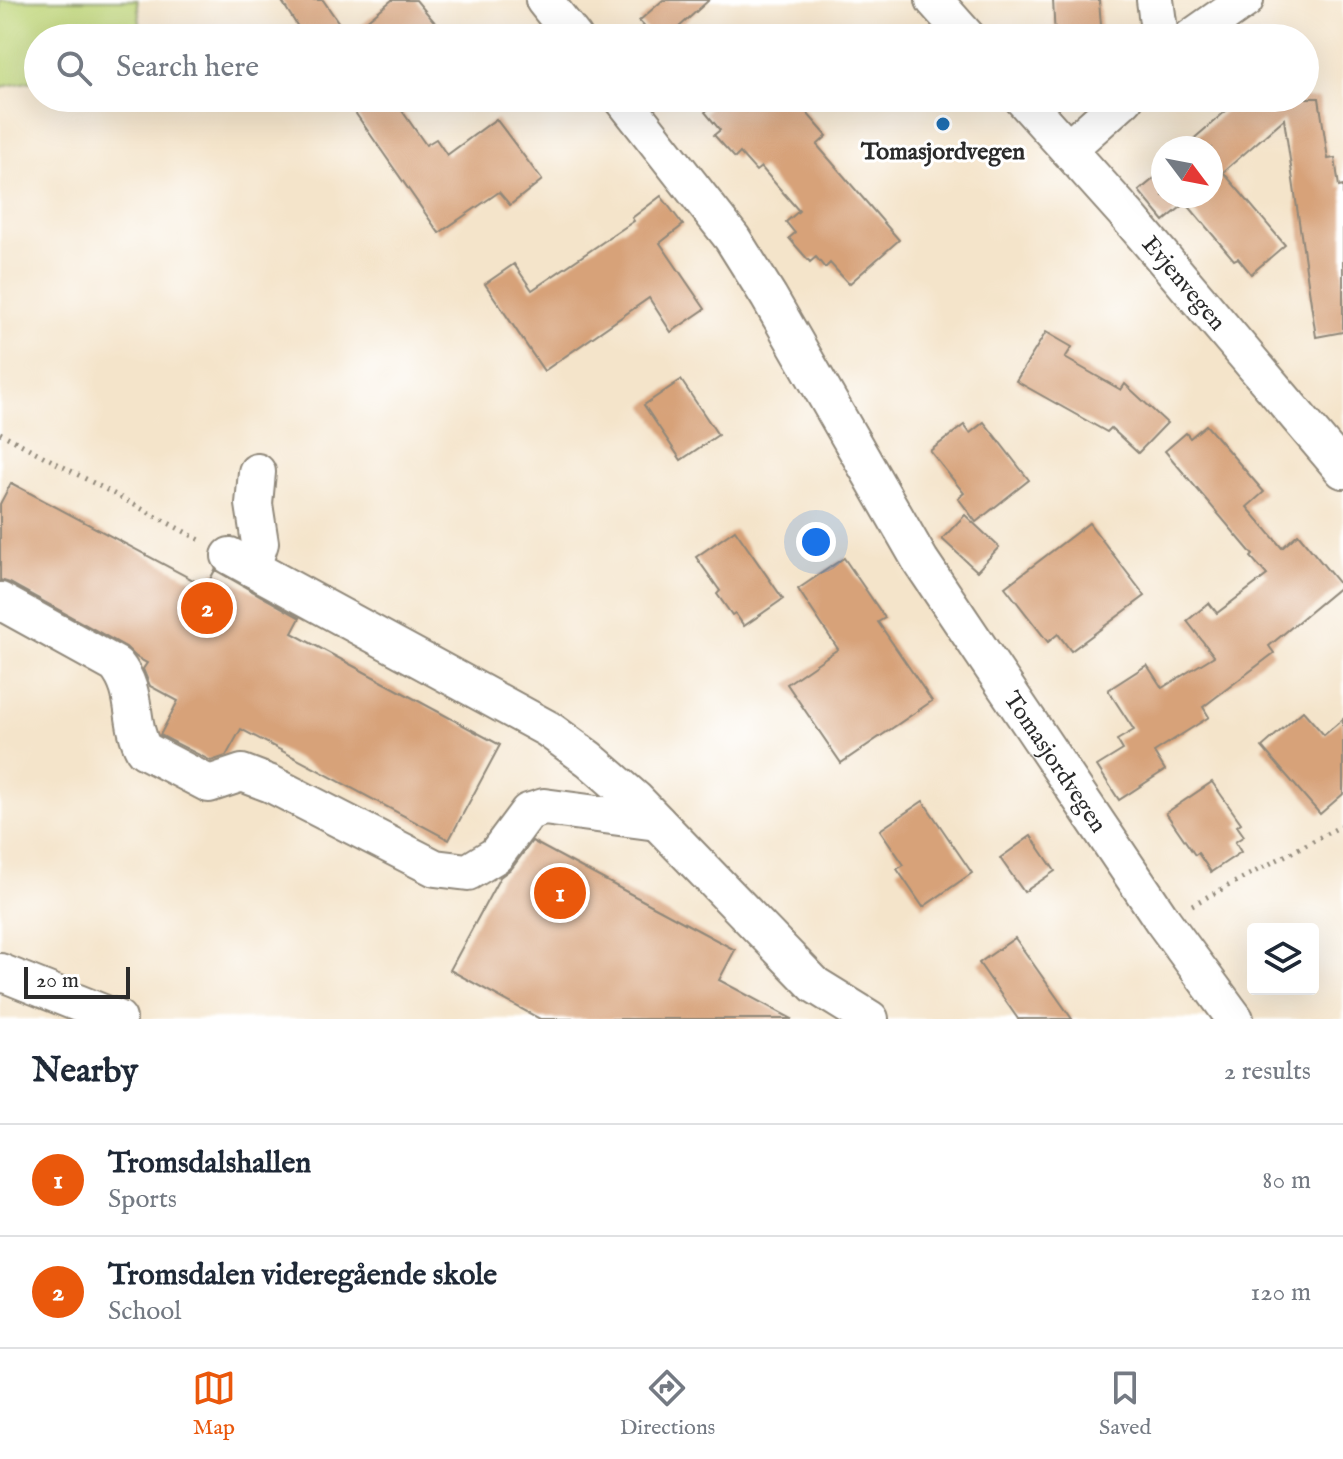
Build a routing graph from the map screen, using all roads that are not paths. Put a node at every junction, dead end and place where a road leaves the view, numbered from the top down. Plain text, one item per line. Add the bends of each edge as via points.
1 (544, 0) edge
2 (934, 0) edge
3 (1155, 0) edge
4 (1245, 0) edge
5 (563, 24) edge
6 (955, 24) edge
7 (1158, 24) edge
8 (1211, 24) edge
9 (633, 112) edge
10 (1035, 112) edge
11 (1109, 112) edge
12 (1068, 149) junction
13 (1343, 470) edge
14 (257, 472) dead end
15 (0, 601) edge
16 (657, 822) junction
17 (0, 972) edge
18 (118, 1019) edge
19 (870, 1019) edge
20 (1235, 1019) edge

1 - 5 street
2 - 6 street
3 - 7 street
4 - 8 street
9 - 20 street, Tomasjordvegen via 732,238 920,560
10 - 12 street, Evjenvegen
11 - 12 street
12 - 13 street, Evjenvegen
14 - 16 street via 254,504 260,543 241,562 548,729 620,785
15 - 16 street via 116,665 127,679 144,750 209,784 242,773 271,784 435,868 468,872 496,855 528,812 544,807
16 - 19 street via 815,985
17 - 18 street

